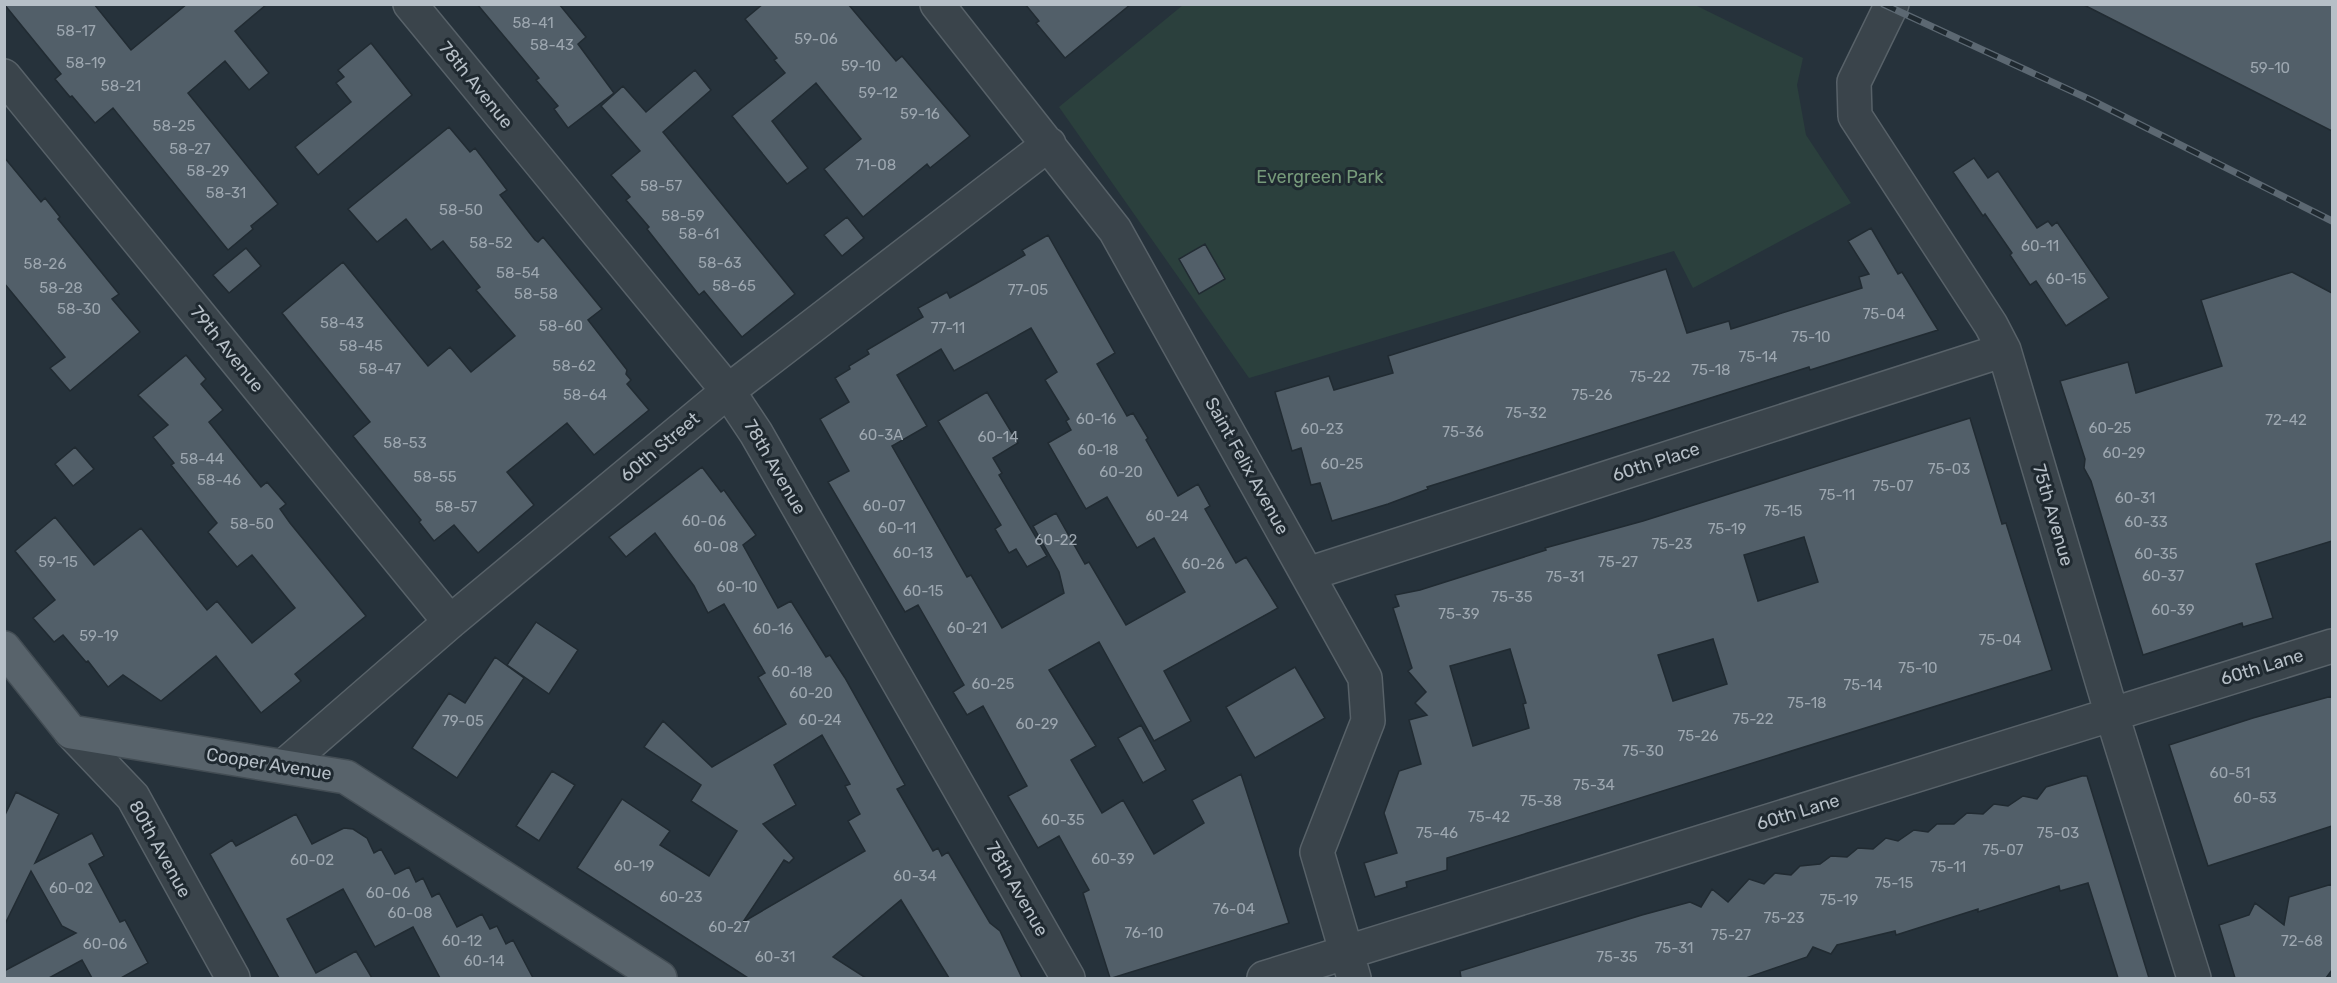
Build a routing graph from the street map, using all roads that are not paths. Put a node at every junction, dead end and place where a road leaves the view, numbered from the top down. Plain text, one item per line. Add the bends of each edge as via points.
1 (410, 4) edge
2 (937, 4) edge
3 (1892, 4) edge
4 (4, 76) edge
5 (1049, 144) junction
6 (2004, 350) junction
7 (728, 391) junction
8 (1308, 574) junction
9 (450, 622) junction
10 (2332, 646) edge
11 (4, 648) edge
12 (2112, 715) junction
13 (71, 732) junction
14 (284, 766) junction
15 (1350, 965) edge
16 (233, 978) edge
17 (660, 978) edge
18 (1068, 978) edge
19 (1264, 978) edge
20 (2194, 978) edge

1 - 7 street, 78th Avenue
2 - 5 street, Saint Felix Avenue
3 - 6 street, 75th Avenue via 1854,82 1854,116
4 - 9 street, 79th Avenue
5 - 7 street, 60th Street
5 - 8 street, Saint Felix Avenue via 1115,230
6 - 8 street, 60th Place
6 - 12 street, 75th Avenue
7 - 9 street, 60th Street
7 - 18 street, 78th Avenue via 756,433
8 - 15 street, Saint Felix Avenue via 1365,678 1368,722 1317,852
9 - 14 street, 60th Street
10 - 12 street, 60th Lane
11 - 13 main road
12 - 15 street, 60th Lane
12 - 20 street, 75th Avenue
13 - 14 main road, Cooper Avenue
13 - 16 street, 80th Avenue via 133,797
14 - 17 main road, Cooper Avenue via 346,777
15 - 19 street, 60th Lane

